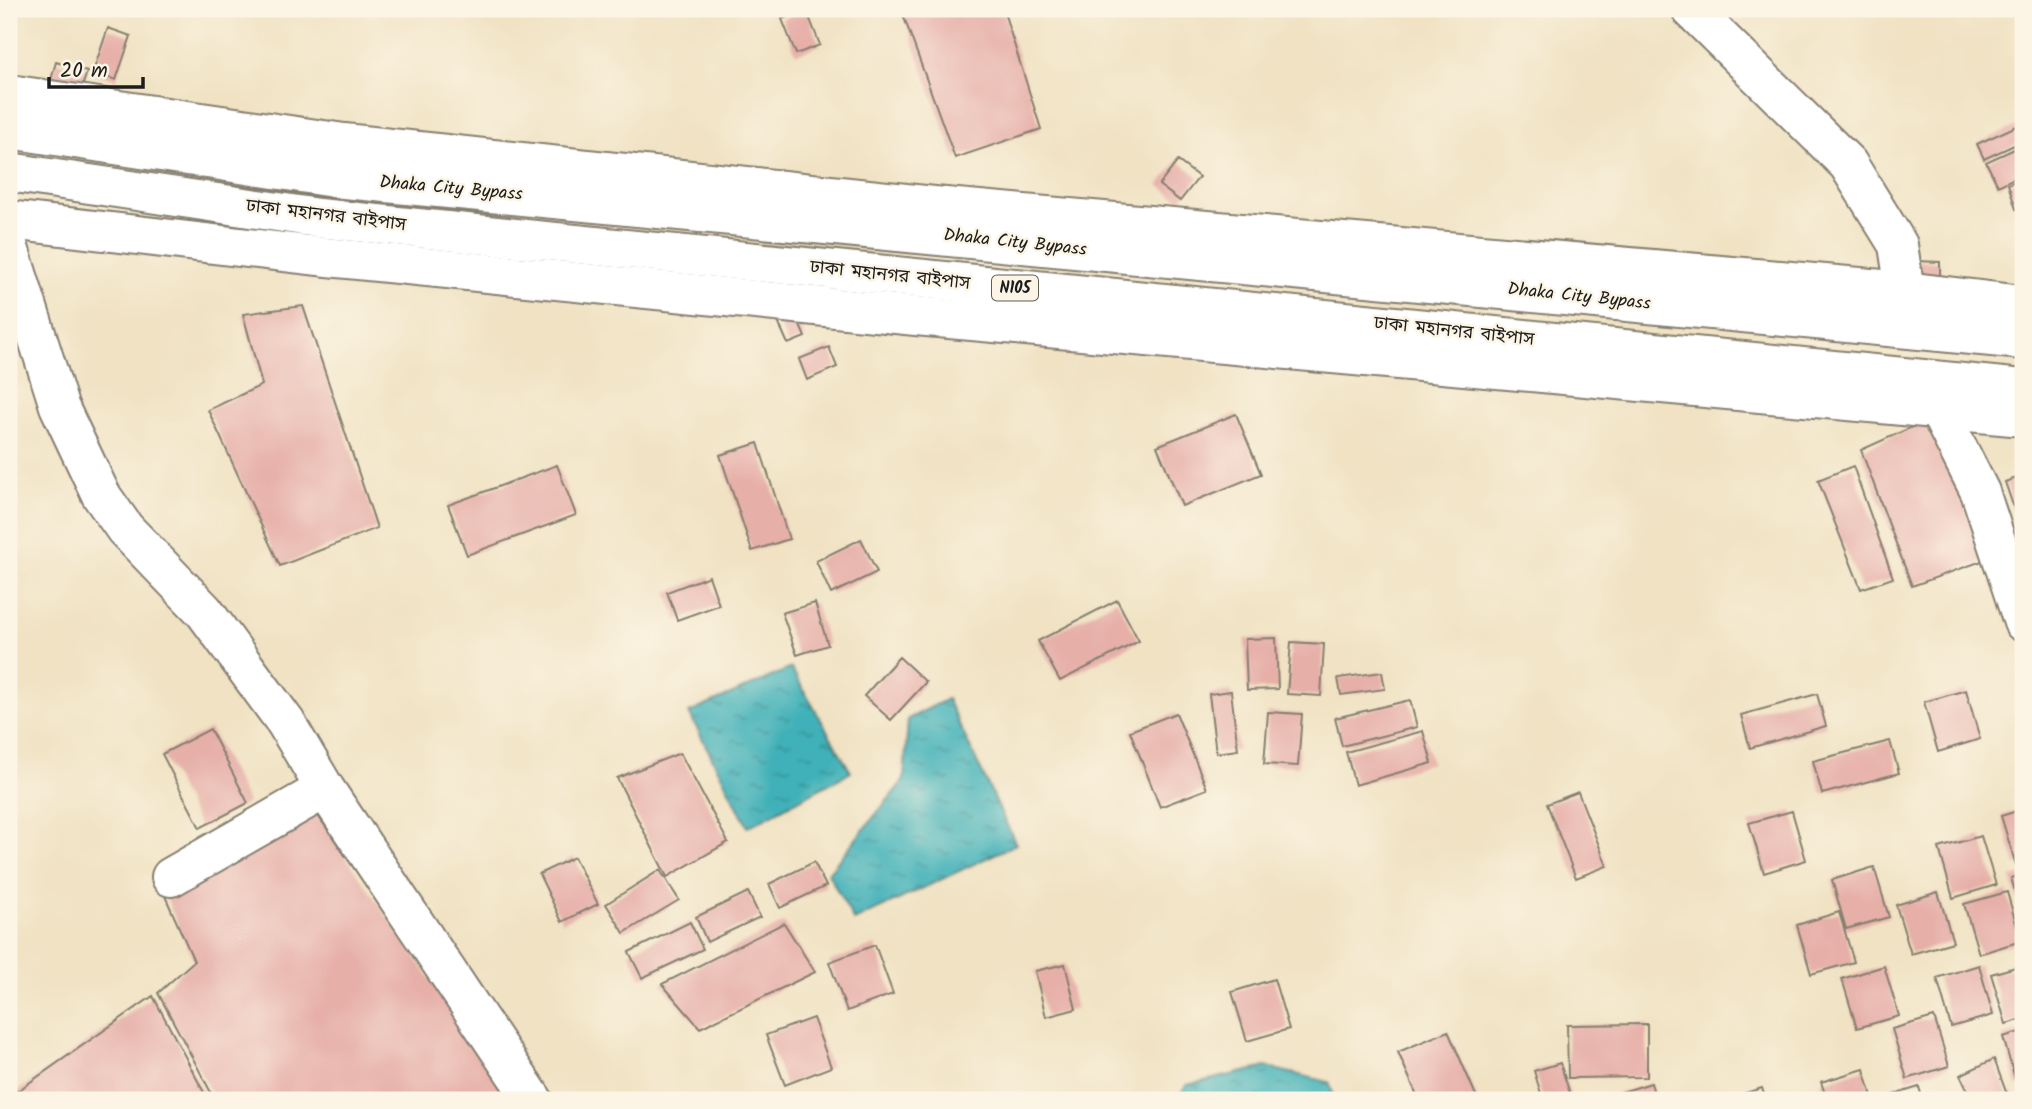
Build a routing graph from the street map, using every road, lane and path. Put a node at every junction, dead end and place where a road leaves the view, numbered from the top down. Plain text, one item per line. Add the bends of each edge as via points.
1 (1690, 9) edge
2 (9, 93) edge
3 (9, 129) edge
4 (9, 172) edge
5 (9, 220) edge
6 (9, 248) edge
7 (1905, 292) junction
8 (2023, 305) edge
9 (2023, 340) edge
10 (2023, 389) edge
11 (1938, 409) junction
12 (2023, 417) edge
13 (2023, 622) edge
14 (326, 789) junction
15 (171, 877) dead end
16 (533, 1100) edge

1 - 7 main road via 1848,164 1898,245
2 - 7 main road via 344,143 907,203
3 - 9 main road, Dhaka City Bypass via 334,178
4 - 10 main road, ঢাকা মহানগর বাইপাস / N105 via 318,218
5 - 11 main road via 916,316
6 - 14 main road via 59,406 101,495 125,529 204,611 286,723
7 - 8 main road
11 - 12 main road
11 - 13 main road via 1980,492
14 - 15 main road
14 - 16 main road

